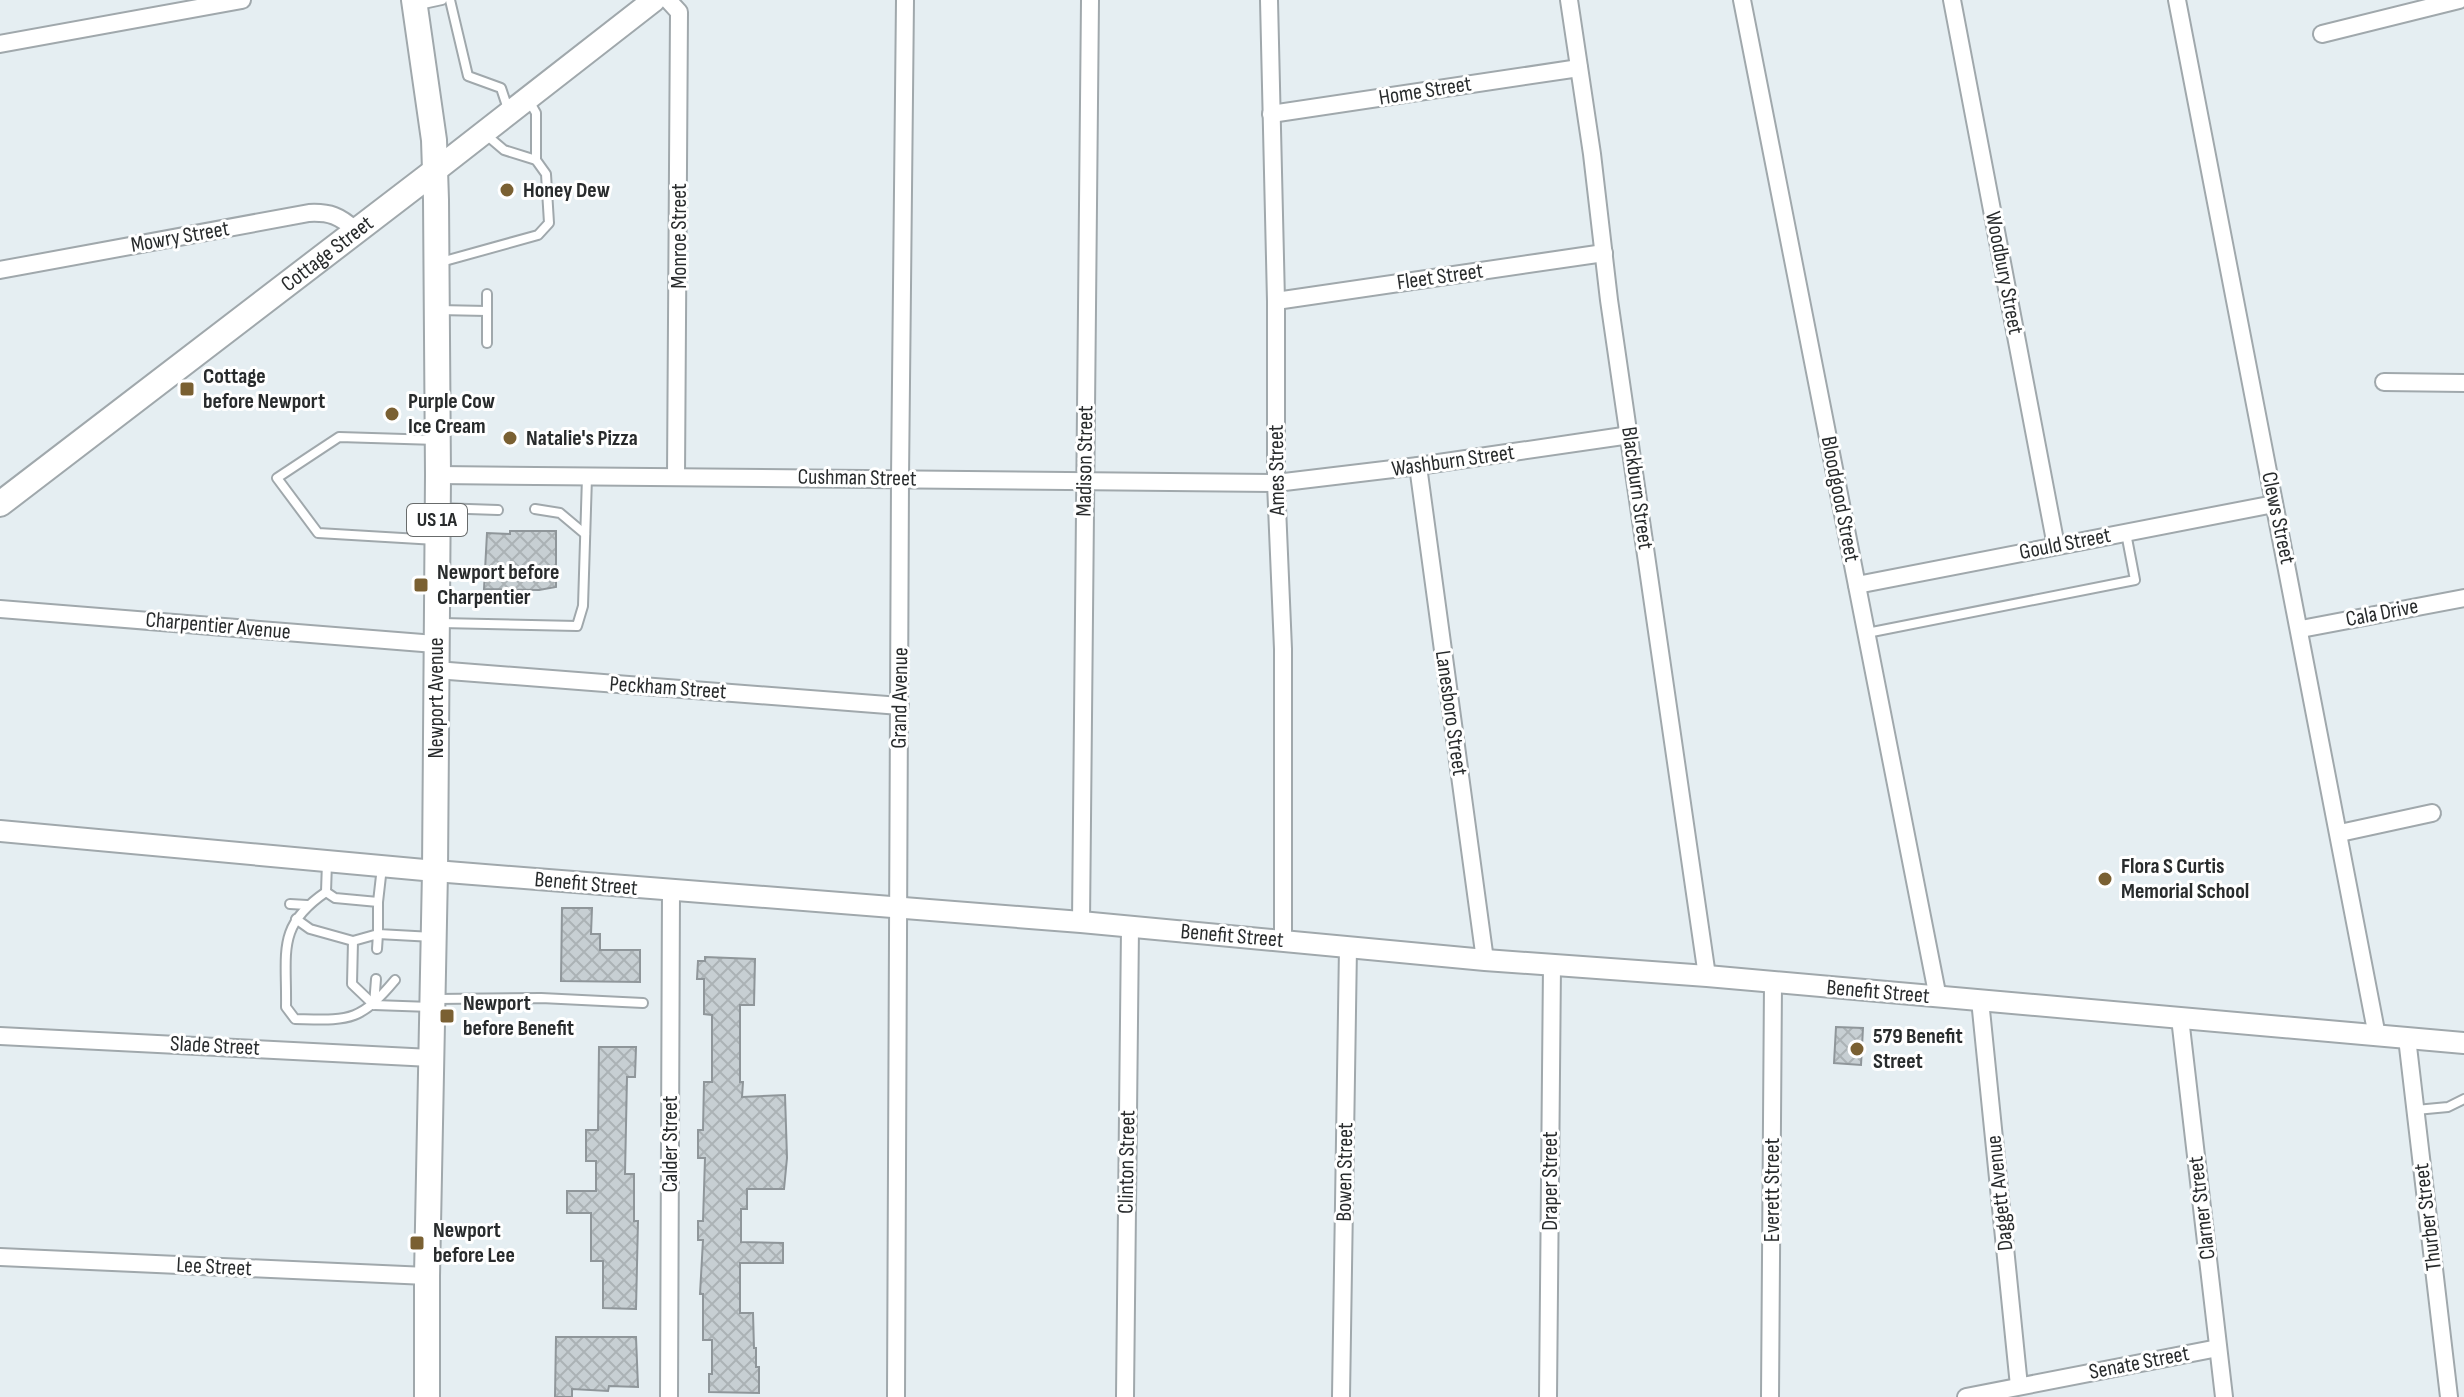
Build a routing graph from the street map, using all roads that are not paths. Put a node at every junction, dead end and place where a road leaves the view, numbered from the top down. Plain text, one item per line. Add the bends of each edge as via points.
1 (242, 0) edge
2 (442, 0) edge
3 (450, 0) edge
4 (654, 0) edge
5 (668, 0) edge
6 (905, 0) edge
7 (1090, 0) edge
8 (1269, 0) edge
9 (1569, 0) edge
10 (1742, 0) edge
11 (1952, 0) edge
12 (2177, 0) edge
13 (2459, 0) edge
14 (414, 3) edge
15 (2322, 34) dead end
16 (0, 44) edge
17 (1579, 68) junction
18 (528, 98) junction
19 (509, 113) junction
20 (1271, 114) junction
21 (483, 133) junction
22 (536, 160) junction
23 (436, 170) junction
24 (355, 230) junction
25 (1604, 253) junction
26 (437, 264) junction
27 (0, 270) edge
28 (487, 294) dead end
29 (1276, 301) junction
30 (437, 310) junction
31 (487, 311) junction
32 (487, 343) dead end
33 (2384, 382) dead end
34 (2464, 383) edge
35 (1630, 435) junction
36 (438, 440) junction
37 (1418, 466) junction
38 (438, 475) junction
39 (587, 475) junction
40 (676, 476) junction
41 (900, 478) junction
42 (1085, 480) junction
43 (1276, 483) junction
44 (0, 504) edge
45 (2274, 504) junction
46 (438, 508) junction
47 (535, 509) dead end
48 (498, 510) dead end
49 (2126, 533) junction
50 (585, 534) junction
51 (437, 540) junction
52 (2056, 546) junction
53 (1857, 585) junction
54 (2464, 598) edge
55 (0, 609) edge
56 (2301, 629) junction
57 (1866, 633) junction
58 (436, 634) junction
59 (436, 670) junction
60 (900, 706) junction
61 (2432, 813) dead end
62 (0, 831) edge
63 (2340, 833) junction
64 (327, 861) junction
65 (382, 866) junction
66 (435, 871) junction
67 (671, 891) junction
68 (326, 892) junction
69 (378, 902) junction
70 (290, 904) dead end
71 (307, 905) junction
72 (898, 910) junction
73 (296, 919) junction
74 (1081, 922) junction
75 (1130, 927) junction
76 (378, 934) junction
77 (395, 935) junction
78 (434, 937) junction
79 (1283, 940) junction
80 (353, 941) junction
81 (1348, 947) junction
82 (377, 949) dead end
83 (395, 949) dead end
84 (1485, 960) junction
85 (1552, 965) junction
86 (1707, 976) junction
87 (376, 979) dead end
88 (395, 980) dead end
89 (1773, 983) junction
90 (1938, 998) junction
91 (1980, 1000) junction
92 (432, 1003) junction
93 (643, 1003) dead end
94 (374, 1005) junction
95 (2180, 1018) junction
96 (0, 1036) edge
97 (2377, 1036) junction
98 (2407, 1038) junction
99 (2464, 1043) edge
100 (431, 1058) junction
101 (2464, 1099) edge
102 (2416, 1110) junction
103 (0, 1257) edge
104 (427, 1276) junction
105 (2218, 1348) junction
106 (2019, 1386) junction
107 (1988, 1395) edge
108 (427, 1397) edge
109 (669, 1397) edge
110 (896, 1397) edge
111 (1125, 1397) edge
112 (1341, 1397) edge
113 (1548, 1397) edge
114 (1770, 1397) edge
115 (1966, 1397) edge
116 (2224, 1397) edge
117 (2449, 1397) edge

1 - 16 street
2 - 14 lane
3 - 19 lane via 468,76 501,88
4 - 18 main road, Cottage Street
5 - 40 street, Monroe Street via 679,12
6 - 41 street, Grand Avenue
7 - 42 street, Madison Street
8 - 20 street, Ames Street
9 - 17 street, Blackburn Street
10 - 53 street, Bloodgood Street
11 - 52 street, Woodbury Street
12 - 45 street, Clews Street
13 - 15 street
14 - 23 main road, Newport Avenue / US 1A
17 - 20 street, Home Street
17 - 25 street, Blackburn Street
18 - 19 main road, Cottage Street
18 - 22 lane via 536,113
19 - 21 main road, Cottage Street
20 - 29 street, Ames Street
21 - 22 lane via 504,150
21 - 23 main road, Cottage Street
22 - 26 lane via 546,174 549,223 538,235
23 - 24 main road, Cottage Street
23 - 26 main road, Newport Avenue / US 1A
24 - 27 street, Mowry Street via 341,217 309,213
24 - 44 main road, Cottage Street
25 - 29 street, Fleet Street
25 - 35 street, Blackburn Street
26 - 30 main road, Newport Avenue / US 1A
28 - 31 lane
29 - 43 street, Ames Street
30 - 31 lane
30 - 36 main road, Newport Avenue / US 1A
31 - 32 lane
33 - 34 street
35 - 37 street, Washburn Street
35 - 86 street, Blackburn Street
36 - 38 main road, Newport Avenue / US 1A
36 - 51 lane via 339,437 277,478 318,533
37 - 43 street, Washburn Street
37 - 84 street, Lanesboro Street
38 - 39 street, Cushman Street
38 - 46 main road, Newport Avenue / US 1A
39 - 40 street, Cushman Street
39 - 50 lane
40 - 41 street, Cushman Street
41 - 42 street, Cushman Street
41 - 60 street, Grand Avenue
42 - 43 street, Cushman Street
42 - 74 street, Madison Street
43 - 79 street, Ames Street via 1283,649
45 - 49 street, Gould Street
45 - 56 street, Clews Street
46 - 48 lane
46 - 51 main road, Newport Avenue / US 1A
47 - 50 lane via 560,513
49 - 52 street, Gould Street
49 - 57 lane via 2135,580
50 - 58 lane via 583,606 577,626
51 - 58 main road, Newport Avenue / US 1A
52 - 53 street, Gould Street
53 - 57 street, Bloodgood Street
54 - 56 street, Cala Drive
55 - 58 street, Charpentier Avenue
56 - 63 street, Clews Street
57 - 90 street, Bloodgood Street
58 - 59 main road, Newport Avenue / US 1A
59 - 60 street, Peckham Street
59 - 66 main road, Newport Avenue / US 1A
60 - 72 street, Grand Avenue
61 - 63 street
62 - 64 street, Benefit Street
63 - 97 street, Clews Street
64 - 65 street, Benefit Street
64 - 68 lane
65 - 66 street, Benefit Street
65 - 69 lane
66 - 67 street, Benefit Street
66 - 78 main road, Newport Avenue / US 1A
67 - 72 street, Benefit Street
67 - 109 street, Calder Street
68 - 69 lane via 335,898
68 - 71 lane
69 - 76 lane
70 - 71 lane
71 - 73 lane
72 - 74 street, Benefit Street
72 - 110 street, Grand Avenue
73 - 80 lane via 310,929
73 - 94 lane via 288,938 286,1007 295,1019 344,1020
74 - 75 street, Benefit Street
75 - 79 street, Benefit Street
75 - 111 street, Clinton Street
76 - 77 lane
76 - 80 lane
76 - 82 lane
77 - 78 lane
77 - 83 lane
78 - 92 main road, Newport Avenue / US 1A
79 - 81 street, Benefit Street
80 - 94 lane via 352,984
81 - 84 street, Benefit Street
81 - 112 street, Bowen Street
84 - 85 street, Benefit Street
85 - 86 street, Benefit Street
85 - 113 street, Draper Street
86 - 89 street, Benefit Street
87 - 94 lane
88 - 94 lane
89 - 90 street, Benefit Street
89 - 114 street, Everett Street
90 - 91 street, Benefit Street
91 - 95 street, Benefit Street
91 - 106 street, Daggett Avenue
92 - 93 lane via 541,998
92 - 94 lane
92 - 100 main road, Newport Avenue / US 1A
95 - 97 street, Benefit Street
95 - 105 street, Clarner Street
96 - 100 street, Slade Street
97 - 98 street, Benefit Street
98 - 99 street, Benefit Street
98 - 102 street, Thurber Street
100 - 104 main road, Newport Avenue / US 1A
101 - 102 lane via 2448,1107
102 - 117 street, Thurber Street
103 - 104 street, Lee Street
104 - 108 main road, Newport Avenue / US 1A
105 - 106 street, Senate Street
105 - 116 street, Clarner Street
106 - 107 street, Senate Street
107 - 115 street, Senate Street

